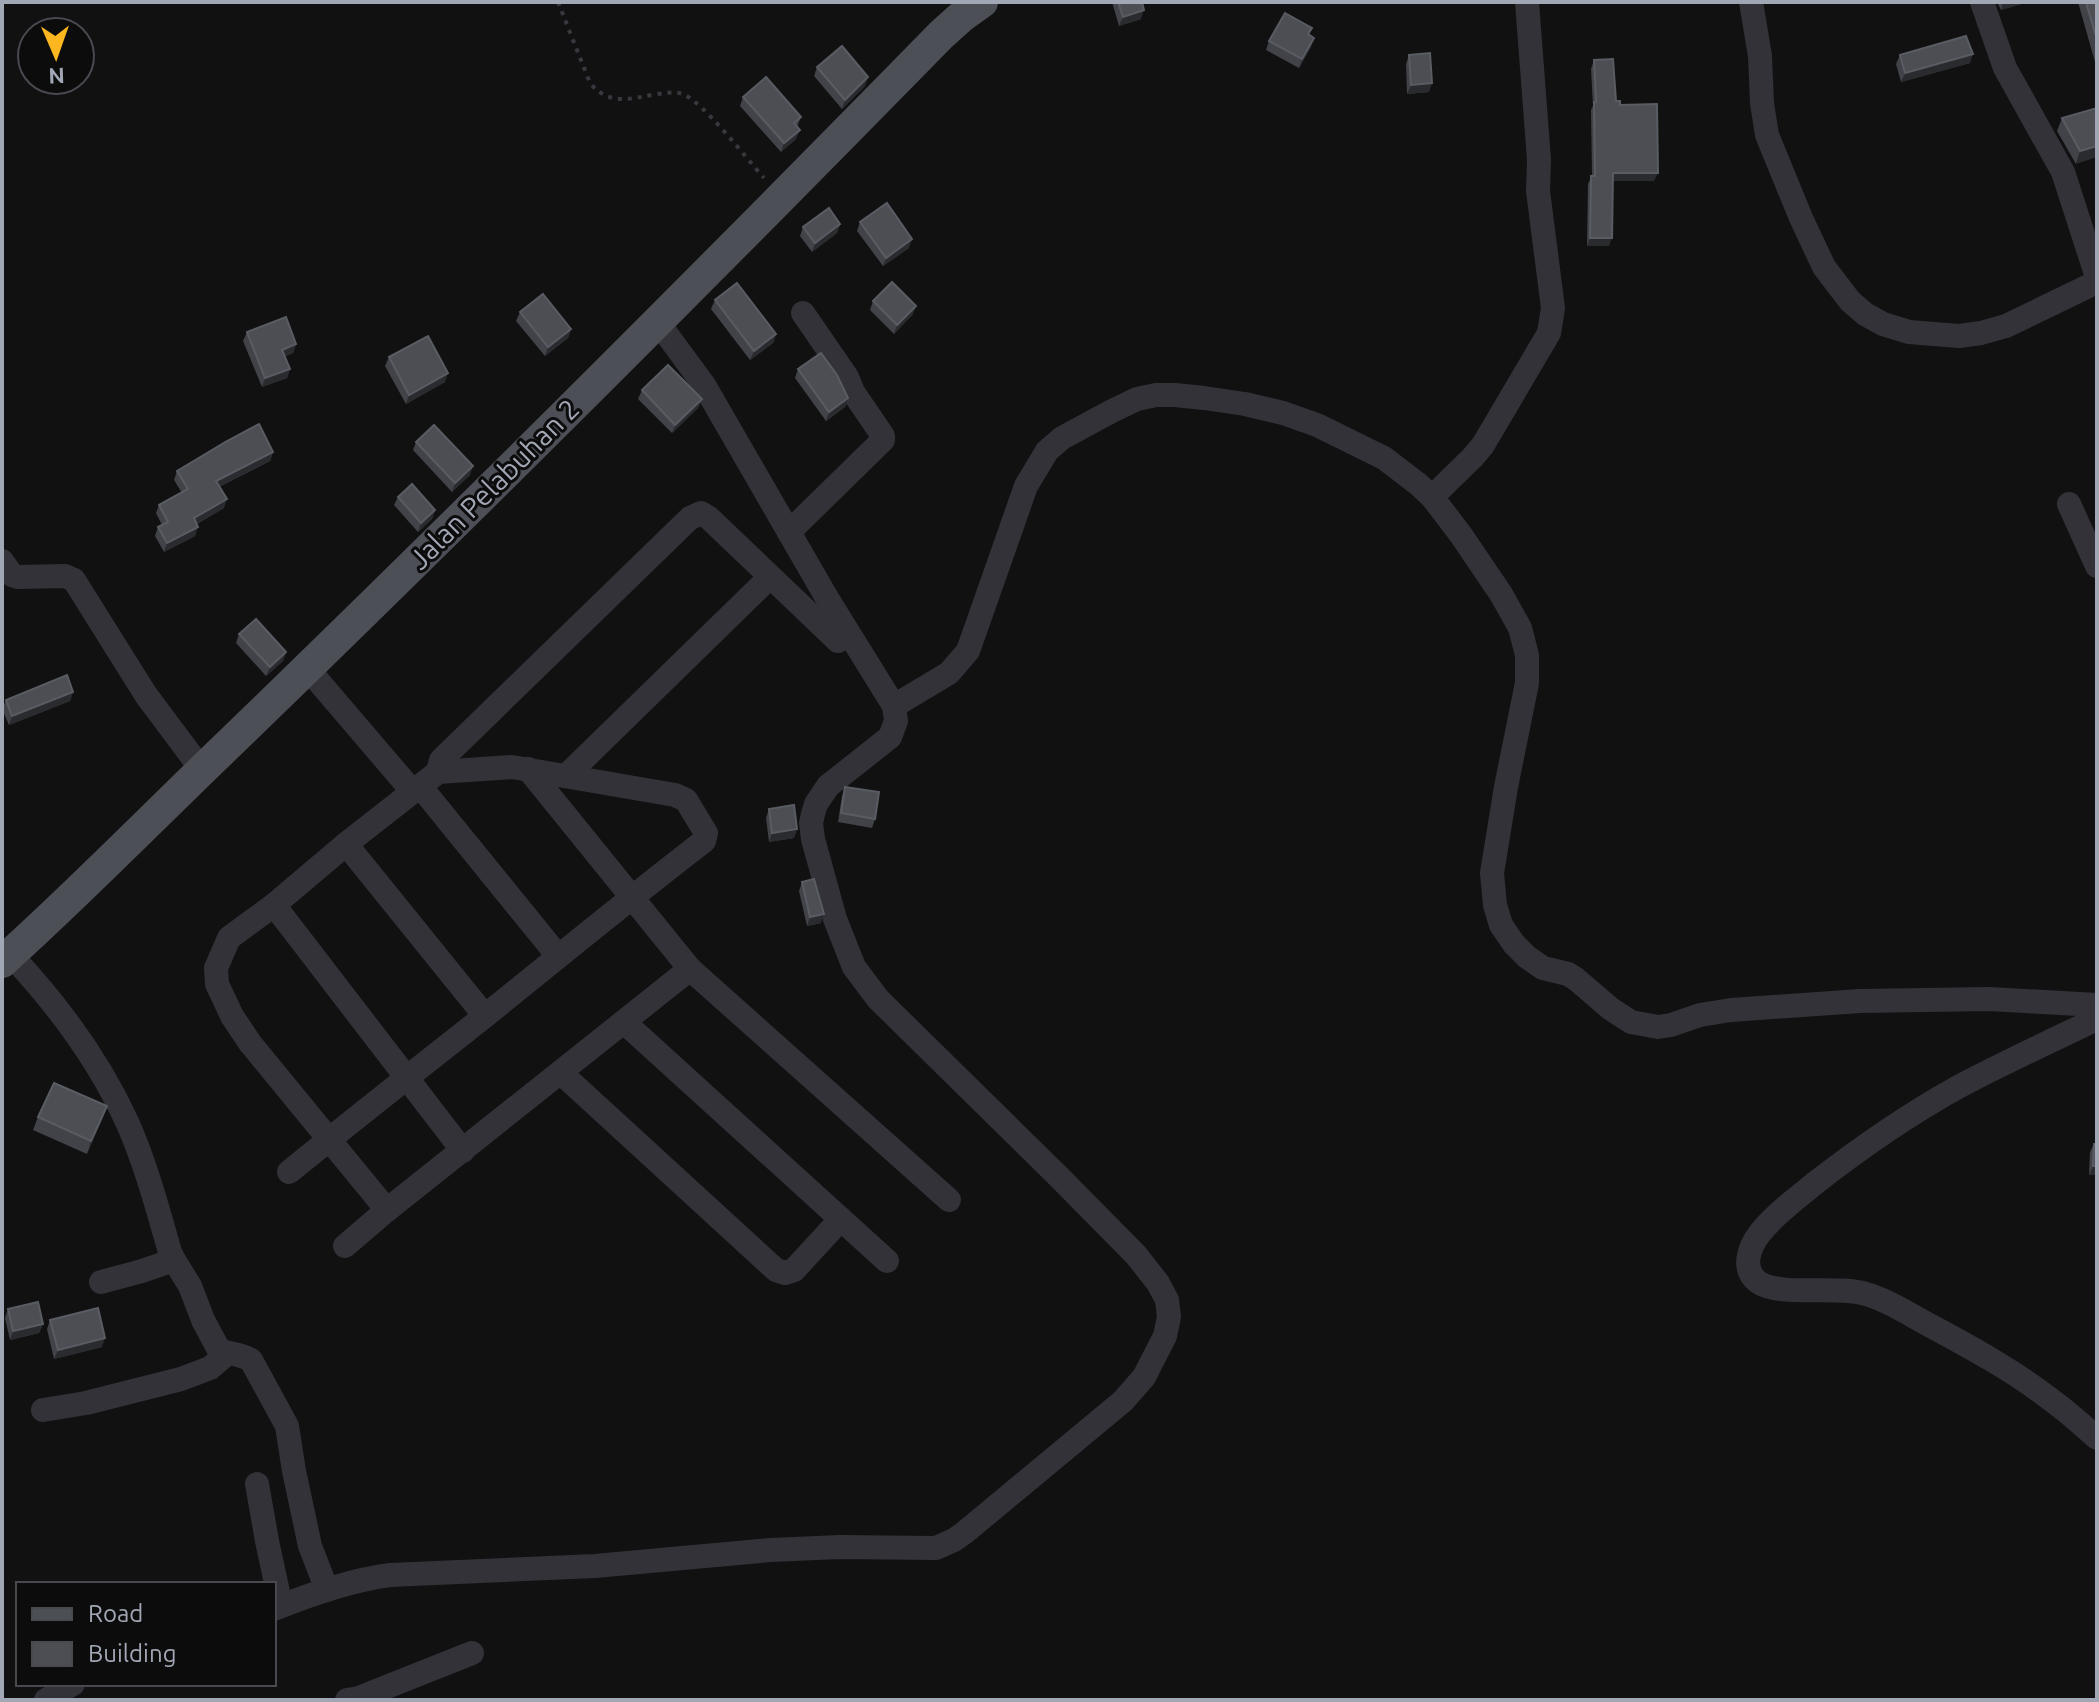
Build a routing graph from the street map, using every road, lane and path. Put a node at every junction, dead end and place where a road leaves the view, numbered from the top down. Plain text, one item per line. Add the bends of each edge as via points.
1 (558, 2) edge
2 (982, 2) edge
3 (1527, 2) edge
4 (1751, 2) edge
5 (1982, 2) edge
6 (781, 198) junction
7 (2097, 280) edge
8 (803, 313) dead end
9 (657, 321) junction
10 (1432, 497) junction
11 (2069, 504) dead end
12 (789, 532) junction
13 (2, 561) edge
14 (2097, 566) edge
15 (770, 577) junction
16 (838, 641) dead end
17 (308, 669) junction
18 (894, 706) junction
19 (528, 769) junction
20 (202, 770) junction
21 (566, 776) junction
22 (423, 784) junction
23 (346, 844) junction
24 (632, 896) junction
25 (274, 905) junction
26 (558, 956) junction
27 (6, 958) edge
28 (690, 969) junction
29 (2097, 1005) edge
30 (485, 1016) junction
31 (2097, 1019) edge
32 (624, 1022) junction
33 (561, 1073) junction
34 (405, 1077) junction
35 (328, 1140) junction
36 (463, 1151) junction
37 (289, 1172) dead end
38 (949, 1200) dead end
39 (387, 1210) junction
40 (841, 1219) junction
41 (345, 1246) dead end
42 (174, 1260) junction
43 (887, 1261) dead end
44 (101, 1282) dead end
45 (228, 1353) junction
46 (43, 1410) dead end
47 (2097, 1438) edge
48 (257, 1484) dead end
49 (273, 1582) edge
50 (327, 1590) junction
51 (277, 1608) edge
52 (472, 1653) dead end
53 (347, 1700) edge

1 - 6 path via 598,93 618,99 676,92 686,96
2 - 6 main road, Jalan Pelabuhan 2 via 941,35
3 - 10 street via 1552,321 1494,428
4 - 7 street via 1767,135 1824,267 1865,314 1909,332 1981,333 2006,326
5 - 7 street via 2005,68 2063,172
6 - 9 main road, Jalan Pelabuhan 2
8 - 12 street via 883,440
9 - 12 street via 704,385
9 - 17 main road, Jalan Pelabuhan 2
10 - 18 street via 1384,458 1283,413 1175,395 1137,399 1086,423 1047,451 1026,486 968,651 949,673
10 - 29 street via 1514,615 1527,655 1527,683 1492,873 1497,916 1527,957 1576,979 1631,1022 1658,1027 1731,1010 1860,1001 1989,999
11 - 14 street
12 - 18 street
13 - 20 street via 18,577 74,580 146,695
15 - 16 street
15 - 21 street
15 - 22 street via 709,518 701,513 690,518 441,760
17 - 20 main road, Jalan Pelabuhan 2
17 - 22 street
18 - 50 street via 890,737 841,773 813,814 816,853 835,919 863,980 887,1009 1070,1188 1158,1283 1169,1317 1144,1377 1123,1401 964,1533 936,1548 771,1550 595,1566 390,1575
19 - 21 street
19 - 22 street via 512,767
19 - 24 street
20 - 27 main road, Jalan Pelabuhan 2
21 - 24 street via 675,795 686,800 706,833 704,841
22 - 23 street
22 - 26 street
23 - 25 street
23 - 30 street
24 - 26 street
24 - 28 street
25 - 34 street
25 - 35 street via 229,938 216,968 217,984 250,1043
26 - 30 street
27 - 42 street via 38,984 70,1025 120,1107
28 - 32 street
28 - 38 street
30 - 34 street
31 - 47 street via 1961,1086 1877,1138 1774,1219 1753,1243 1748,1259 1751,1275 1769,1287 1852,1290 1885,1302 2015,1374
32 - 33 street
32 - 40 street
33 - 36 street
33 - 40 street via 776,1270 794,1270
34 - 35 street
34 - 36 street
35 - 37 street
35 - 39 street
36 - 39 street
39 - 41 street
40 - 43 street
42 - 44 street
42 - 45 street via 219,1350
45 - 46 street via 210,1368 181,1379
45 - 50 street via 251,1360 287,1426 310,1546
48 - 49 street
50 - 51 street
52 - 53 street

